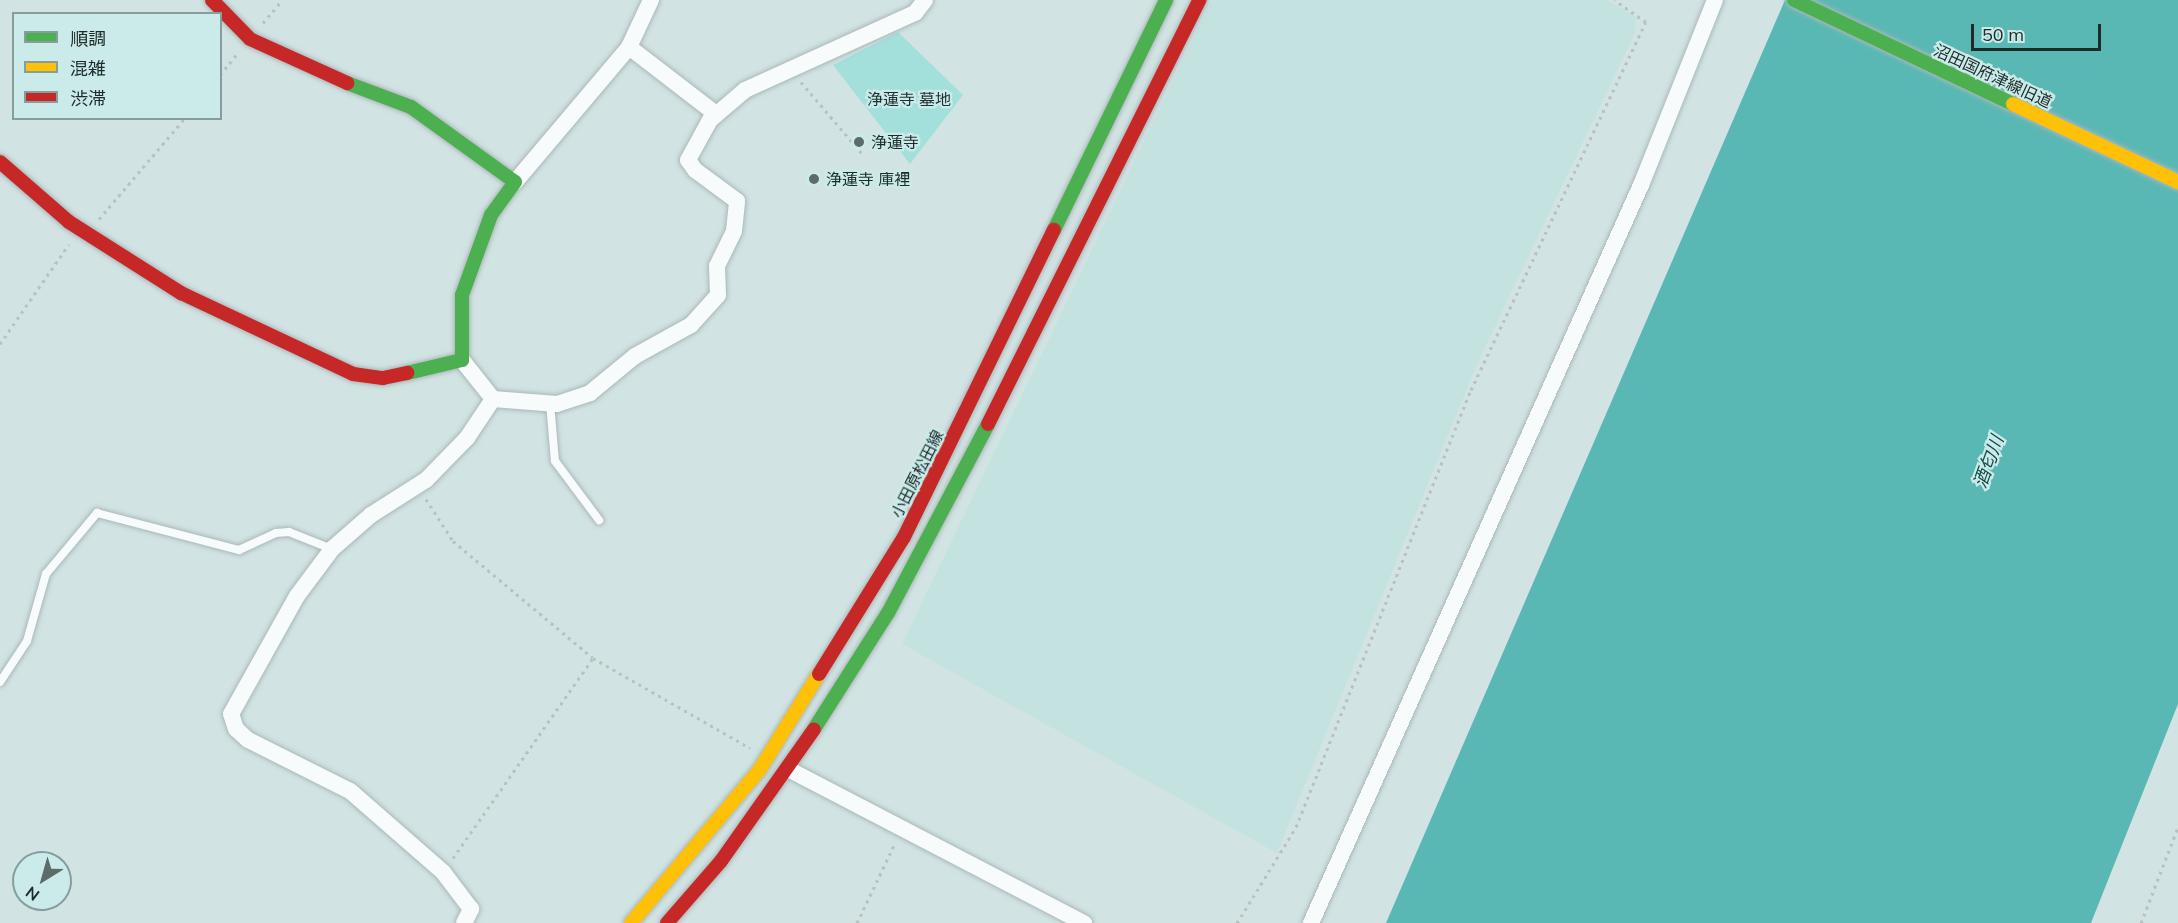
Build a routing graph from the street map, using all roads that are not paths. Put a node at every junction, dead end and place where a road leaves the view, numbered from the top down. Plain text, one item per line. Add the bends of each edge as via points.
1 (212, 0) edge
2 (651, 0) edge
3 (925, 0) edge
4 (1166, 0) edge
5 (1199, 0) edge
6 (1715, 0) edge
7 (1794, 0) edge
8 (629, 47) junction
9 (716, 114) junction
10 (0, 162) edge
11 (515, 182) junction
12 (2178, 182) edge
13 (462, 360) junction
14 (493, 399) junction
15 (550, 403) junction
16 (599, 520) dead end
17 (332, 549) junction
18 (0, 682) edge
19 (788, 769) junction
20 (464, 923) edge
21 (631, 923) edge
22 (668, 923) edge
23 (1084, 923) edge
24 (1311, 923) edge

1 - 11 main road via 250,39 345,83 411,108
2 - 8 street
3 - 9 street via 915,13 746,90
4 - 21 main road, 小田原松田線 via 930,487 824,670 740,796
5 - 19 main road via 950,501 883,623
6 - 24 street via 1636,196
7 - 12 main road, 沼田国府津線旧道
8 - 9 street
8 - 11 street
9 - 15 street via 688,160 695,170 737,201 734,231 717,267 718,295 691,325 635,356 590,393
10 - 13 main road via 83,232 181,293 353,374 383,378
11 - 13 main road via 490,215 462,295
13 - 14 street
14 - 15 street
14 - 17 street via 467,438 417,485 371,515
15 - 16 lane via 555,461
17 - 18 lane via 289,532 276,533 239,550 97,513 46,574 27,640
17 - 20 street via 297,597 231,714 248,740 350,791 443,872 471,909
19 - 22 main road via 721,861
19 - 23 street

